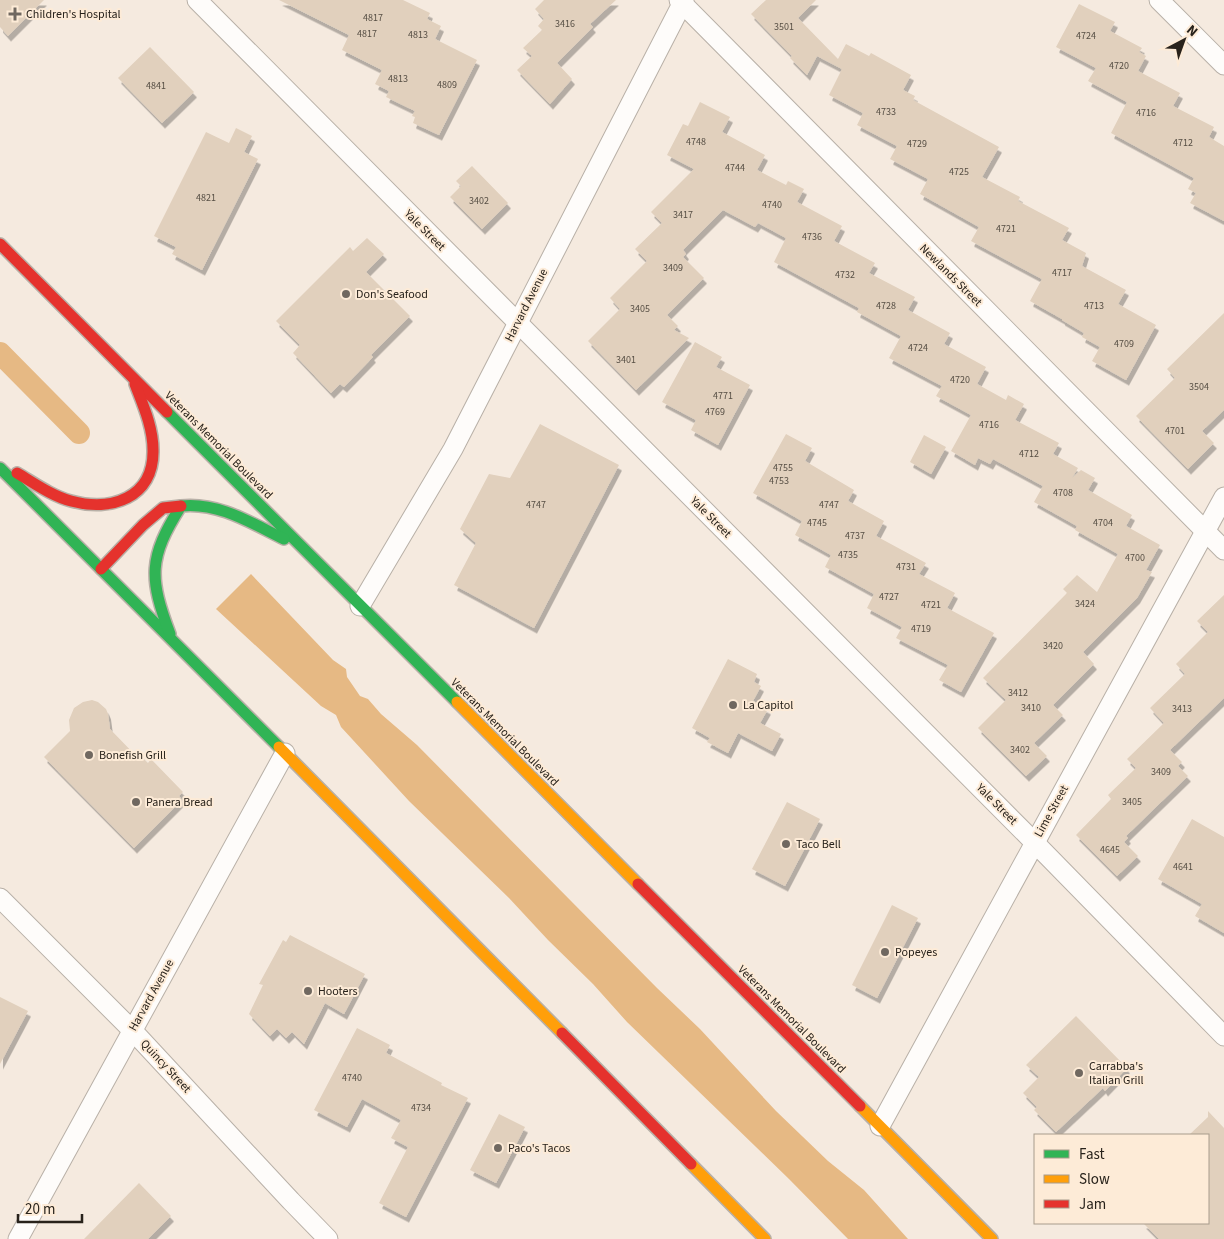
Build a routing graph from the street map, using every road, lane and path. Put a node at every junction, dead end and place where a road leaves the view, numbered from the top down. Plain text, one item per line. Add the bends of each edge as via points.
1 (197, 0) edge
2 (1159, 0) edge
3 (681, 1) edge
4 (1224, 65) edge
5 (0, 244) edge
6 (517, 322) junction
7 (133, 378) junction
8 (0, 466) edge
9 (1224, 497) edge
10 (181, 506) junction
11 (1205, 531) junction
12 (303, 549) junction
13 (1224, 550) edge
14 (101, 569) junction
15 (360, 606) junction
16 (172, 640) junction
17 (285, 753) junction
18 (1034, 842) junction
19 (0, 898) edge
20 (132, 1030) junction
21 (1224, 1036) edge
22 (880, 1126) junction
23 (18, 1239) edge
24 (328, 1239) edge
25 (765, 1239) edge
26 (992, 1239) edge

1 - 6 street, Yale Street
2 - 4 street
3 - 6 street, Harvard Avenue
3 - 11 street, Newlands Street
5 - 7 main road, Veterans Memorial Boulevard
6 - 15 street, Harvard Avenue via 453,449
6 - 18 street, Yale Street
7 - 8 main road via 148,422 153,459 142,486 128,498 113,504 70,501
7 - 12 main road, Veterans Memorial Boulevard
8 - 14 main road
9 - 11 street, Lime Street
10 - 12 main road via 199,504 214,507
10 - 14 main road via 163,508
10 - 16 main road via 166,529 154,566 161,611
11 - 13 street, Newlands Street
11 - 18 street, Lime Street
12 - 15 main road, Veterans Memorial Boulevard
14 - 16 main road
15 - 22 main road, Veterans Memorial Boulevard
16 - 17 main road
17 - 20 street, Harvard Avenue
17 - 25 main road
18 - 21 street, Yale Street
18 - 22 street, Lime Street
19 - 20 street, Quincy Street
20 - 23 street, Harvard Avenue
20 - 24 street, Quincy Street
22 - 26 main road, Veterans Memorial Boulevard

